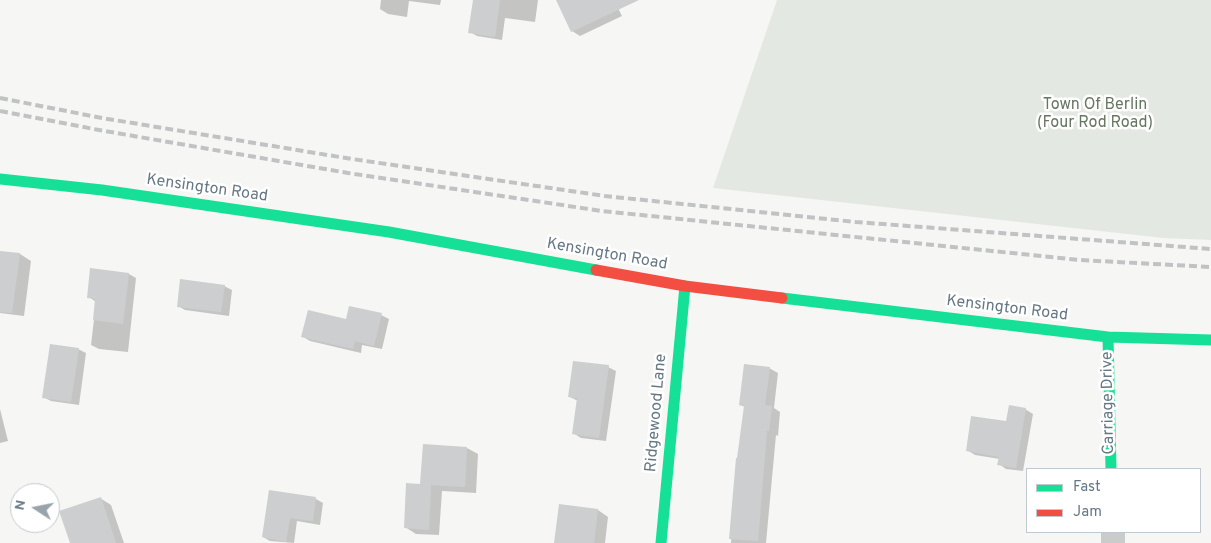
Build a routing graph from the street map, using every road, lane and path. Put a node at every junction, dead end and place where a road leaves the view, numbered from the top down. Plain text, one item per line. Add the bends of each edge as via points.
1 (0, 179) edge
2 (685, 286) junction
3 (1108, 337) junction
4 (1211, 340) edge
5 (1111, 468) edge
6 (661, 543) edge

1 - 2 street, Kensington Road via 102,190 389,232
2 - 3 street, Kensington Road
2 - 6 street, Ridgewood Lane
3 - 4 street, Kensington Road
3 - 5 street, Carriage Drive

